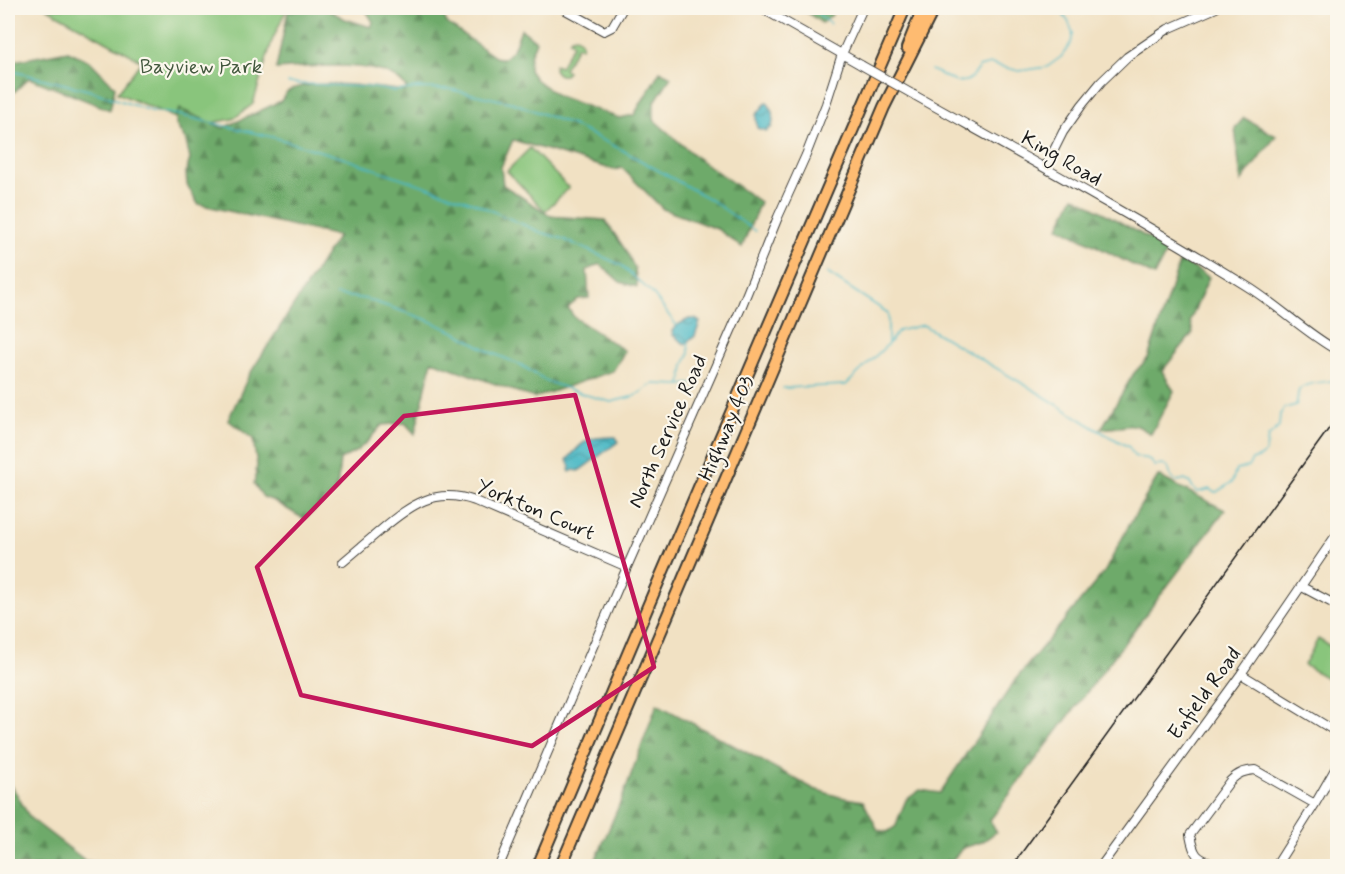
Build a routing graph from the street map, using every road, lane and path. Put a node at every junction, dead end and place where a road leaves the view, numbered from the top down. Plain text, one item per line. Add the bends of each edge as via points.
1 (562, 8) edge
2 (623, 8) edge
3 (761, 8) edge
4 (863, 8) edge
5 (905, 8) edge
6 (923, 8) edge
7 (934, 8) edge
8 (1216, 8) edge
9 (842, 54) junction
10 (884, 107) junction
11 (1045, 168) junction
12 (1338, 351) edge
13 (1334, 538) dead end
14 (343, 561) dead end
15 (627, 567) junction
16 (1302, 586) junction
17 (1338, 606) edge
18 (1241, 674) junction
19 (1338, 733) edge
20 (1338, 764) edge
21 (1315, 804) junction
22 (1105, 865) edge
23 (499, 867) edge
24 (538, 867) edge
25 (561, 867) edge
26 (1216, 867) edge
27 (1276, 867) edge

1 - 2 street via 604,31 612,27
3 - 9 street, King Road
4 - 9 street, North Service Road
5 - 24 highway, Highway 403
6 - 10 highway
7 - 10 highway, Highway 403
8 - 11 street via 1168,29 1127,57 1082,105
9 - 11 street, King Road, bridge
9 - 15 street, North Service Road via 806,155
10 - 25 highway, Highway 403
11 - 12 street, King Road via 1247,286
13 - 16 street, Enfield Road
14 - 15 street, Yorkton Court via 404,511 436,496 449,495 475,501
15 - 23 street, North Service Road
16 - 17 street
16 - 18 street, Enfield Road
18 - 19 street
18 - 22 street, Enfield Road
20 - 21 street
21 - 26 street via 1255,770 1236,774 1190,835 1198,857
21 - 27 street

